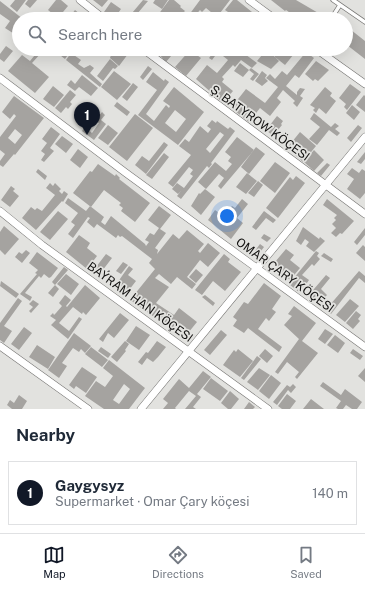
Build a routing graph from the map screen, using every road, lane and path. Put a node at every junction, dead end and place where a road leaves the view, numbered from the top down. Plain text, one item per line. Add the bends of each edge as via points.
1 (80, 0) edge
2 (249, 0) edge
3 (333, 0) edge
4 (340, 5) junction
5 (95, 12) edge
6 (265, 12) edge
7 (336, 12) edge
8 (350, 12) edge
9 (353, 14) edge
10 (365, 22) edge
11 (152, 56) edge
12 (326, 56) edge
13 (0, 78) edge
14 (365, 84) edge
15 (365, 137) edge
16 (326, 184) junction
17 (0, 211) edge
18 (365, 214) edge
19 (258, 269) junction
20 (0, 346) edge
21 (365, 347) edge
22 (188, 350) junction
23 (88, 409) edge
24 (141, 409) edge
25 (268, 409) edge

1 - 5 street
2 - 6 street
3 - 4 lane
4 - 7 lane
4 - 8 lane
9 - 10 lane
11 - 16 street, Ş. BATYROW KÖÇESI
12 - 14 street
13 - 19 street, OMAR ÇARY KÖÇESI
15 - 16 street
16 - 18 street, Ş. BATYROW KÖÇESI
16 - 19 street
17 - 22 street, BAÝRAM HAN KÖÇESI via 42,245
19 - 21 street, OMAR ÇARY KÖÇESI
19 - 22 street
20 - 23 street
22 - 24 street
22 - 25 street, BAÝRAM HAN KÖÇESI

